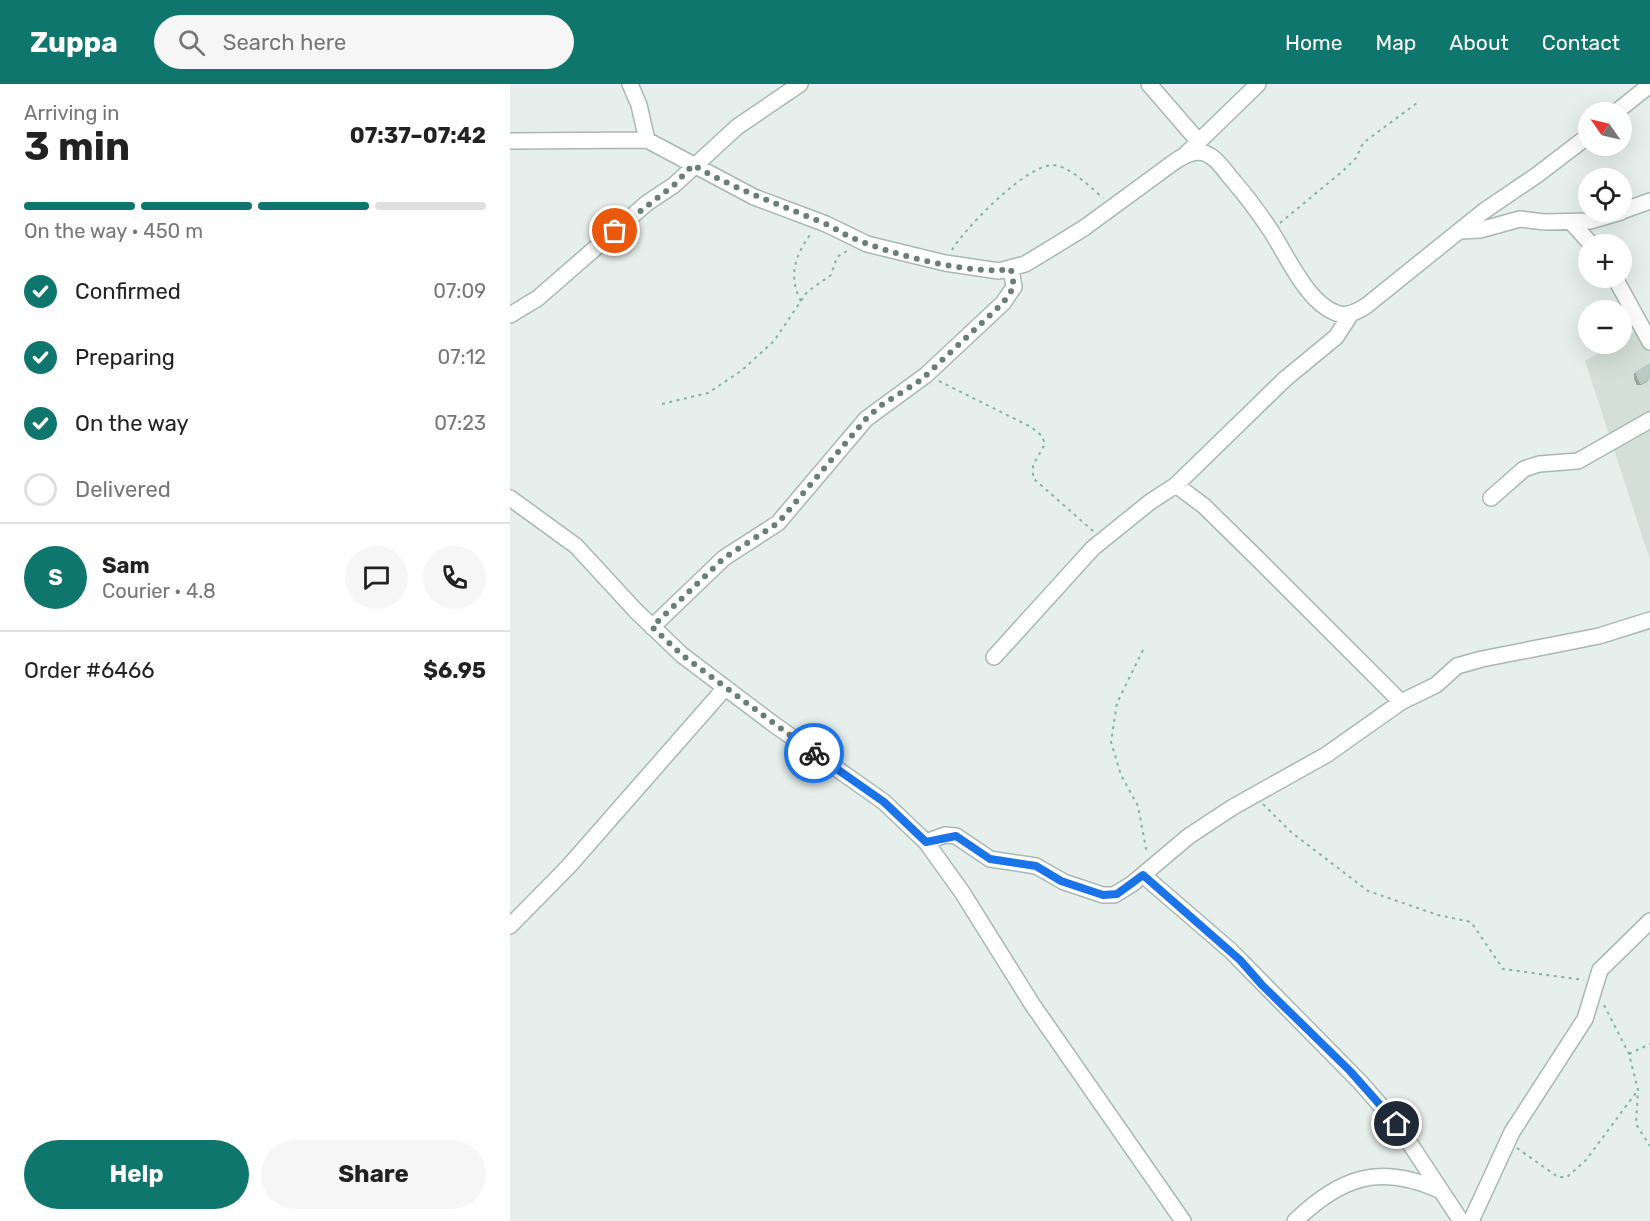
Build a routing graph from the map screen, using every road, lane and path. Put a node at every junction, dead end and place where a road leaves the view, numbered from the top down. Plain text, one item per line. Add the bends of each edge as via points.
1 (630, 84) edge
2 (800, 84) edge
3 (1149, 84) edge
4 (1258, 84) edge
5 (1650, 85) edge
6 (1629, 102) edge
7 (1417, 103) dead end
8 (647, 140) junction
9 (510, 141) edge
10 (1199, 142) junction
11 (1578, 142) edge
12 (1184, 156) junction
13 (693, 165) junction
14 (1650, 201) edge
15 (1113, 206) junction
16 (1632, 207) edge
17 (818, 222) junction
18 (1571, 222) junction
19 (1578, 222) edge
20 (1270, 230) junction
21 (1459, 231) junction
22 (1582, 234) edge
23 (867, 244) junction
24 (945, 264) junction
25 (1011, 269) junction
26 (1620, 288) edge
27 (801, 301) junction
28 (1351, 314) junction
29 (510, 315) edge
30 (1650, 342) edge
31 (926, 375) junction
32 (662, 404) dead end
33 (1650, 420) edge
34 (1176, 485) junction
35 (510, 498) edge
36 (1491, 498) dead end
37 (1105, 539) junction
38 (1650, 620) edge
39 (652, 627) junction
40 (1143, 650) dead end
41 (994, 657) dead end
42 (725, 688) junction
43 (1401, 702) junction
44 (1255, 795) junction
45 (926, 842) junction
46 (1147, 872) junction
47 (1650, 921) edge
48 (510, 926) edge
49 (1594, 987) junction
50 (1650, 1044) edge
51 (1629, 1054) junction
52 (1638, 1090) junction
53 (1507, 1142) junction
54 (1650, 1146) edge
55 (1439, 1190) junction
56 (1183, 1221) edge
57 (1295, 1221) edge
58 (1461, 1221) edge
59 (1471, 1221) edge

1 - 8 street
2 - 13 street via 736,127
3 - 10 street
4 - 10 street
5 - 6 street
7 - 20 path via 1363,143 1344,170
8 - 9 street
8 - 13 street
10 - 12 street
11 - 21 street
12 - 15 street
12 - 20 street via 1206,154 1220,164
13 - 17 street via 754,197
13 - 29 street via 538,298
14 - 16 street
15 - 24 path via 1064,169 1046,167 1020,181 970,227
15 - 25 street via 1045,252
17 - 23 street
17 - 27 path via 796,259 794,284
18 - 19 street
18 - 21 street via 1520,219 1480,230
18 - 22 street
20 - 28 street via 1324,307 1338,314
21 - 28 street
23 - 24 street
23 - 27 path via 840,254 831,275 811,288
24 - 25 street via 983,270
25 - 31 street via 1014,287 1008,297
26 - 30 street
27 - 32 path via 774,341 721,386 693,398
28 - 34 street via 1336,337 1285,379
31 - 37 path via 1019,420 1042,436 1044,446 1033,465 1033,478
31 - 39 street via 866,419 778,523 724,558
33 - 36 street via 1578,461 1524,469
34 - 37 street
34 - 43 street via 1231,532
35 - 39 street via 576,546
37 - 41 street
38 - 43 street via 1599,636 1469,662
39 - 42 street
40 - 46 path via 1117,703 1111,742 1121,775 1138,806
42 - 45 street via 884,802
42 - 48 street via 569,866
43 - 44 street via 1326,755
44 - 46 street via 1189,836
44 - 49 path via 1286,828 1368,891 1437,915 1471,922 1503,969
45 - 46 street via 956,836 990,859 1036,866 1061,881 1106,896 1117,894
45 - 56 street via 1039,1014
46 - 55 street via 1360,1082 1397,1124
47 - 49 street via 1608,961
49 - 51 path
49 - 53 street via 1580,1028
50 - 51 path
51 - 52 path
52 - 53 path via 1586,1160 1564,1178
52 - 54 path via 1636,1124
53 - 59 street
55 - 57 street via 1412,1180 1355,1180 1330,1191
55 - 58 street

